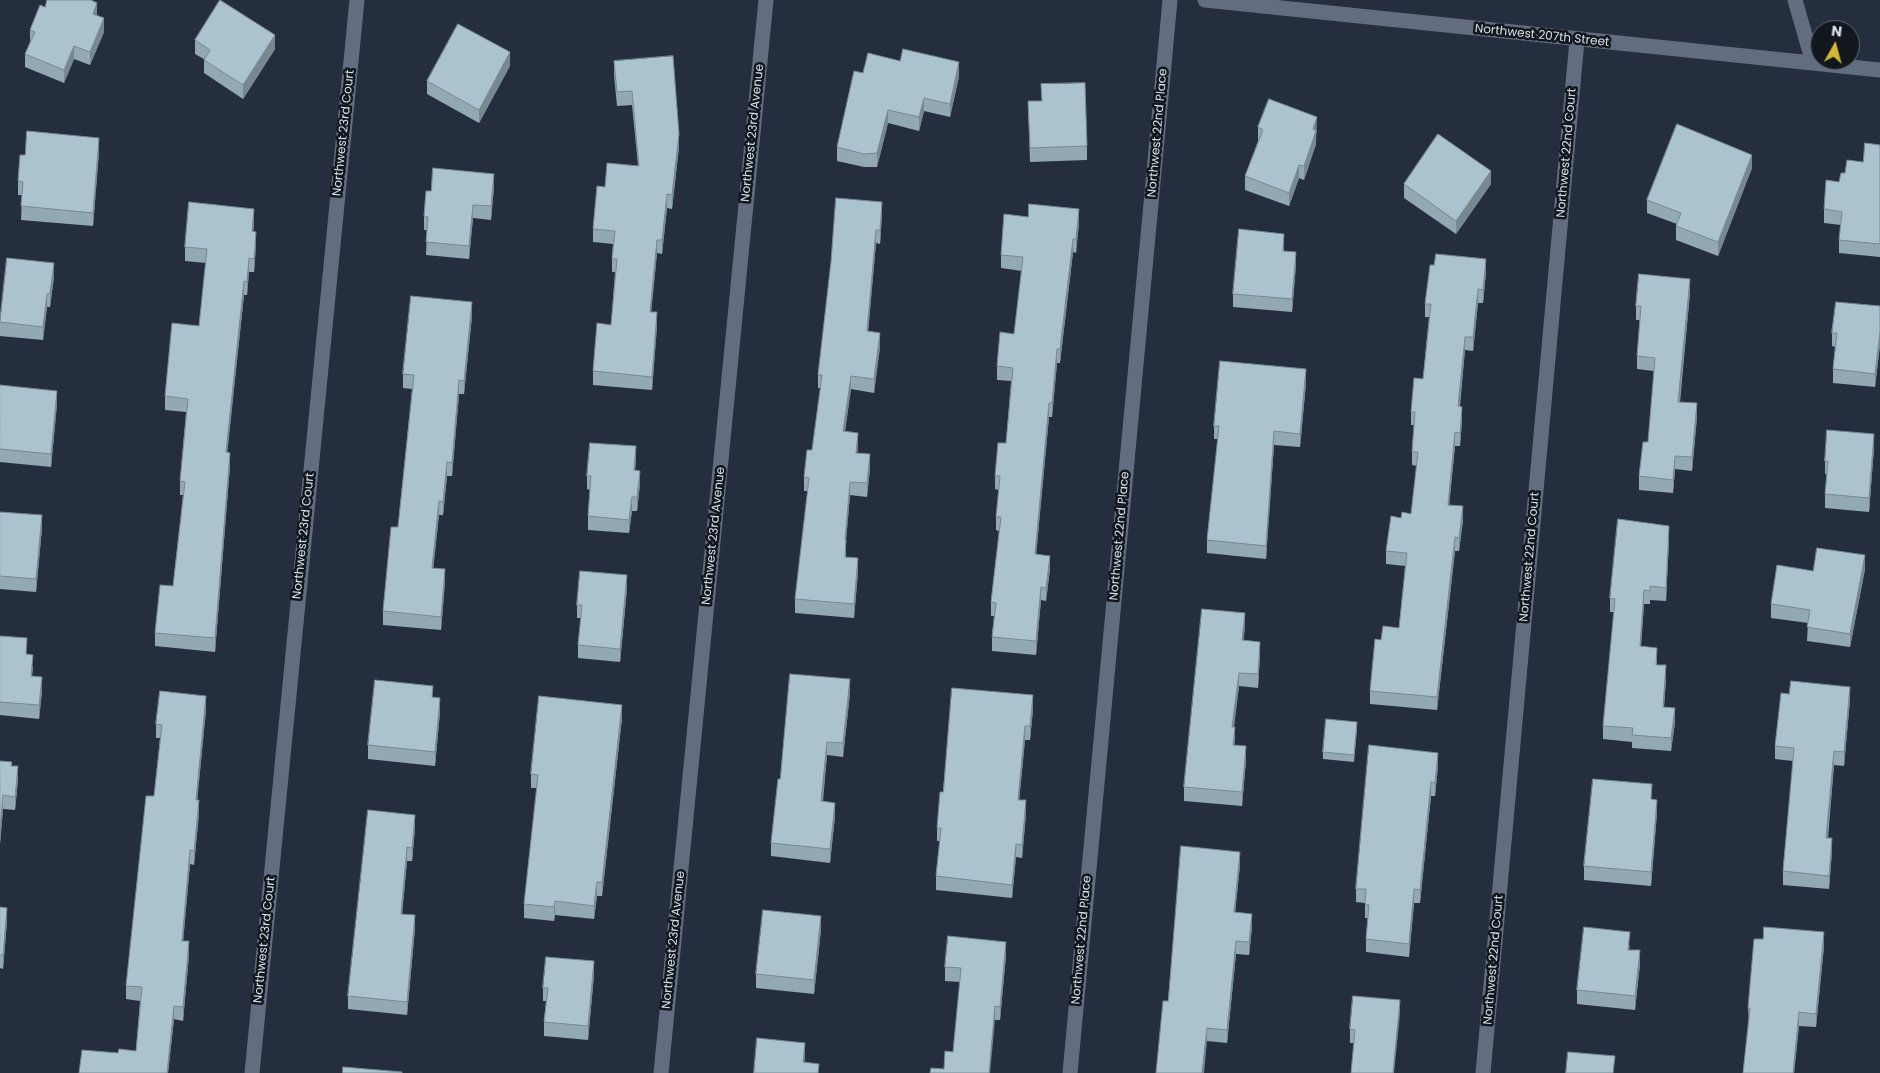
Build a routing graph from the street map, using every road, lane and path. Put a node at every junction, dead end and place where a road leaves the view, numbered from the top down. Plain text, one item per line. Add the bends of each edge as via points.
1 (357, 0) edge
2 (766, 0) edge
3 (1170, 0) edge
4 (1205, 0) edge
5 (1795, 0) edge
6 (1351, 7) edge
7 (1577, 40) junction
8 (1810, 52) edge
9 (1810, 63) edge
10 (1860, 68) edge
11 (1880, 70) edge
12 (252, 1073) edge
13 (661, 1073) edge
14 (1070, 1073) edge
15 (1484, 1073) edge

1 - 12 street, Northwest 23rd Court
2 - 13 street, Northwest 23rd Avenue
3 - 14 street, Northwest 22nd Place
4 - 6 street, Northwest 207th Street
5 - 8 street
6 - 7 street, Northwest 207th Street
7 - 9 street, Northwest 207th Street
7 - 15 street, Northwest 22nd Court
10 - 11 street, Northwest 207th Street

